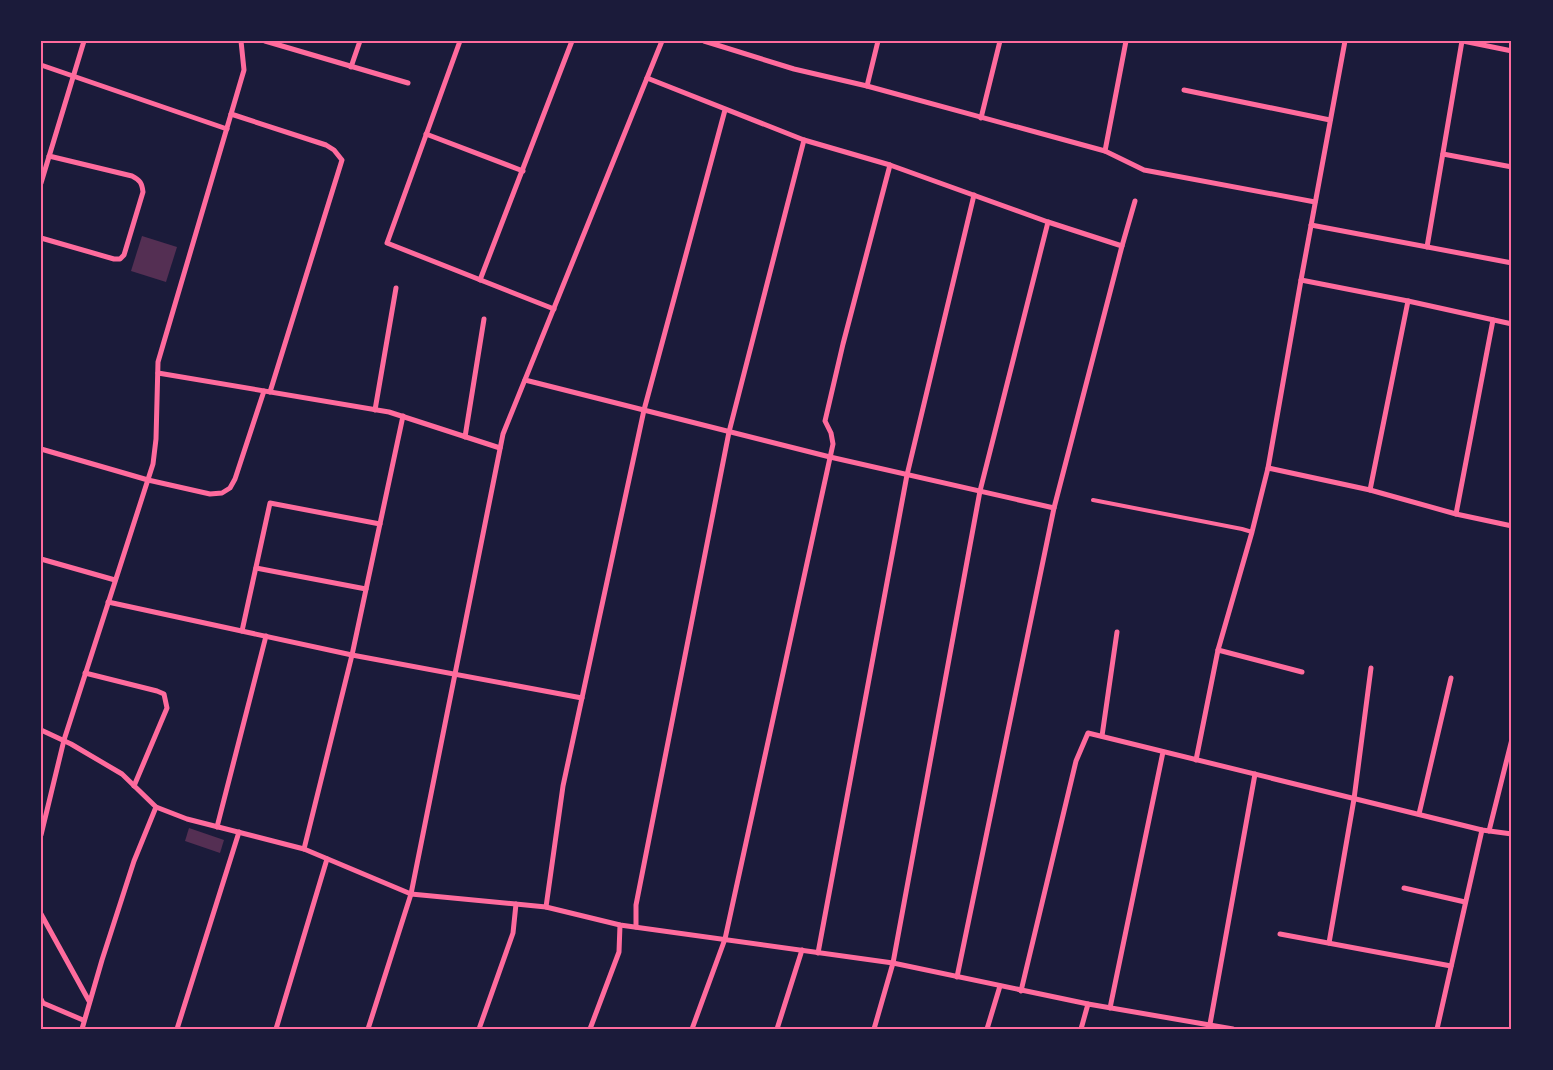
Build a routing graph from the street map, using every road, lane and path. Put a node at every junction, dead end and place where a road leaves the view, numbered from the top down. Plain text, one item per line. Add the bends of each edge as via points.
1 (84, 41) edge
2 (241, 41) edge
3 (265, 41) edge
4 (360, 41) edge
5 (460, 41) edge
6 (572, 41) edge
7 (662, 41) edge
8 (704, 41) edge
9 (878, 41) edge
10 (1000, 41) edge
11 (1126, 41) edge
12 (1345, 41) edge
13 (1463, 41) edge
14 (1512, 51) edge
15 (41, 65) edge
16 (351, 67) junction
17 (73, 76) junction
18 (647, 78) junction
19 (408, 84) dead end
20 (867, 86) junction
21 (1184, 90) dead end
22 (725, 110) junction
23 (231, 114) junction
24 (981, 118) junction
25 (1330, 120) junction
26 (226, 129) junction
27 (426, 134) junction
28 (804, 140) junction
29 (1105, 151) junction
30 (1443, 154) junction
31 (48, 159) junction
32 (41, 160) edge
33 (890, 166) junction
34 (1512, 167) edge
35 (523, 171) junction
36 (41, 183) edge
37 (974, 195) junction
38 (1135, 201) dead end
39 (1315, 202) junction
40 (1048, 222) junction
41 (1311, 225) junction
42 (41, 238) edge
43 (1122, 246) junction
44 (1427, 247) junction
45 (1512, 263) edge
46 (480, 280) junction
47 (1301, 280) junction
48 (396, 288) dead end
49 (1408, 301) junction
50 (554, 309) junction
51 (484, 319) dead end
52 (1493, 320) junction
53 (1512, 324) edge
54 (158, 373) junction
55 (525, 380) junction
56 (267, 392) junction
57 (375, 410) junction
58 (644, 410) junction
59 (402, 416) junction
60 (729, 432) junction
61 (465, 437) junction
62 (41, 448) edge
63 (500, 448) junction
64 (830, 457) junction
65 (1268, 468) junction
66 (907, 474) junction
67 (148, 480) junction
68 (1370, 490) junction
69 (980, 491) junction
70 (1093, 500) dead end
71 (1054, 508) junction
72 (1456, 514) junction
73 (380, 524) junction
74 (1512, 526) edge
75 (1252, 532) junction
76 (41, 559) edge
77 (256, 568) junction
78 (115, 580) junction
79 (366, 589) junction
80 (108, 602) junction
81 (242, 631) junction
82 (1117, 632) dead end
83 (266, 636) junction
84 (1218, 650) junction
85 (352, 655) junction
86 (1371, 668) dead end
87 (1302, 672) dead end
88 (85, 673) junction
89 (455, 674) junction
90 (1451, 678) dead end
91 (582, 698) junction
92 (41, 730) edge
93 (1102, 736) junction
94 (1512, 739) edge
95 (64, 740) junction
96 (1163, 752) junction
97 (1196, 760) junction
98 (1255, 774) junction
99 (134, 786) junction
100 (1354, 798) junction
101 (156, 807) junction
102 (1419, 814) junction
103 (217, 827) junction
104 (1482, 830) junction
105 (1489, 831) junction
106 (239, 832) junction
107 (1512, 834) edge
108 (41, 835) edge
109 (304, 850) junction
110 (327, 859) junction
111 (1404, 888) dead end
112 (411, 894) junction
113 (1465, 902) junction
114 (516, 904) junction
115 (546, 907) junction
116 (41, 914) edge
117 (620, 925) junction
118 (636, 927) junction
119 (1280, 934) dead end
120 (725, 939) junction
121 (1329, 943) junction
122 (802, 950) junction
123 (818, 952) junction
124 (893, 963) junction
125 (1450, 966) junction
126 (957, 977) junction
127 (1000, 986) junction
128 (1021, 990) junction
129 (89, 1000) junction
130 (42, 1002) edge
131 (1088, 1004) junction
132 (1110, 1008) junction
133 (83, 1020) junction
134 (1210, 1024) junction
135 (1229, 1028) edge
136 (82, 1029) edge
137 (177, 1029) edge
138 (276, 1029) edge
139 (368, 1029) edge
140 (478, 1029) edge
141 (590, 1029) edge
142 (692, 1029) edge
143 (777, 1029) edge
144 (874, 1029) edge
145 (987, 1029) edge
146 (1081, 1029) edge
147 (1437, 1029) edge

1 - 17 street
2 - 23 street via 244,70
3 - 16 street
4 - 16 street
5 - 27 street
6 - 35 street
7 - 18 street
8 - 20 street via 794,69
9 - 20 street
10 - 24 street
11 - 29 street
12 - 25 street
13 - 14 street
13 - 30 street
15 - 17 street
16 - 19 street
17 - 26 street
17 - 31 street
18 - 22 street
18 - 50 street
20 - 24 street
21 - 25 street
22 - 28 street
22 - 58 street
23 - 26 street
23 - 56 street via 326,145 342,160
24 - 29 street
25 - 39 street
26 - 54 street via 158,362
27 - 35 street
27 - 46 street via 386,243
28 - 33 street
28 - 60 street
29 - 39 street via 1144,170
30 - 34 street
30 - 44 street
31 - 32 street
31 - 36 street
31 - 42 street via 132,176 142,184 143,192 120,259
33 - 37 street
33 - 64 street via 825,421 833,444
35 - 46 street
37 - 40 street
37 - 66 street
38 - 43 street
39 - 41 street
40 - 43 street
40 - 69 street
41 - 44 street
41 - 47 street
43 - 71 street
44 - 45 street
46 - 50 street
47 - 49 street
47 - 65 street
48 - 57 street
49 - 52 street
49 - 68 street
50 - 55 street
51 - 61 street
52 - 53 street
52 - 72 street
54 - 56 street
54 - 67 street via 156,439
55 - 58 street
55 - 63 street
56 - 57 street
56 - 67 street via 230,488 210,494
57 - 59 street
58 - 60 street
58 - 91 street
59 - 61 street
59 - 73 street
60 - 64 street
60 - 118 street via 636,905
61 - 63 street
62 - 67 street
63 - 89 street
64 - 66 street
64 - 120 street
65 - 68 street
65 - 75 street
66 - 69 street
66 - 123 street
67 - 78 street
68 - 72 street
69 - 71 street
69 - 124 street
70 - 75 lane
71 - 126 street
72 - 74 street
73 - 77 street via 270,503
73 - 79 street
75 - 84 street
76 - 78 street
77 - 79 street
77 - 81 street
78 - 80 street
79 - 85 street
80 - 81 street
80 - 88 street
81 - 83 street
82 - 93 street
83 - 85 street
83 - 103 street
84 - 87 street
84 - 97 street
85 - 89 street
85 - 109 street
86 - 100 street
88 - 95 street
88 - 99 street via 164,694 167,708
89 - 91 street
89 - 112 street
90 - 102 street
91 - 115 street via 563,786
92 - 95 street
93 - 96 street
93 - 128 street via 1088,733 1076,761
94 - 105 street
95 - 99 street via 122,774
95 - 108 street
96 - 97 street
96 - 132 street
97 - 98 street
98 - 100 street
98 - 134 street
99 - 101 street
100 - 102 street
100 - 121 street
101 - 103 street
101 - 129 street via 134,861
102 - 104 street
103 - 106 street
104 - 105 street
104 - 113 street
105 - 107 street
106 - 109 street
106 - 137 street
109 - 110 street
110 - 112 street
110 - 138 street
111 - 113 street
112 - 114 street
112 - 139 street
113 - 125 street
114 - 115 street
114 - 140 street via 513,934
115 - 117 street
116 - 129 street
117 - 118 street
117 - 141 street via 618,952
118 - 120 street
119 - 121 street
120 - 122 street
120 - 142 street
121 - 125 street
122 - 123 street
122 - 143 street
123 - 124 street
124 - 126 street
124 - 144 street
125 - 147 street
126 - 127 street
127 - 128 street
127 - 145 street
128 - 131 street
129 - 133 street
130 - 133 street
131 - 132 street
131 - 146 street
132 - 134 street
133 - 136 street
134 - 135 street

